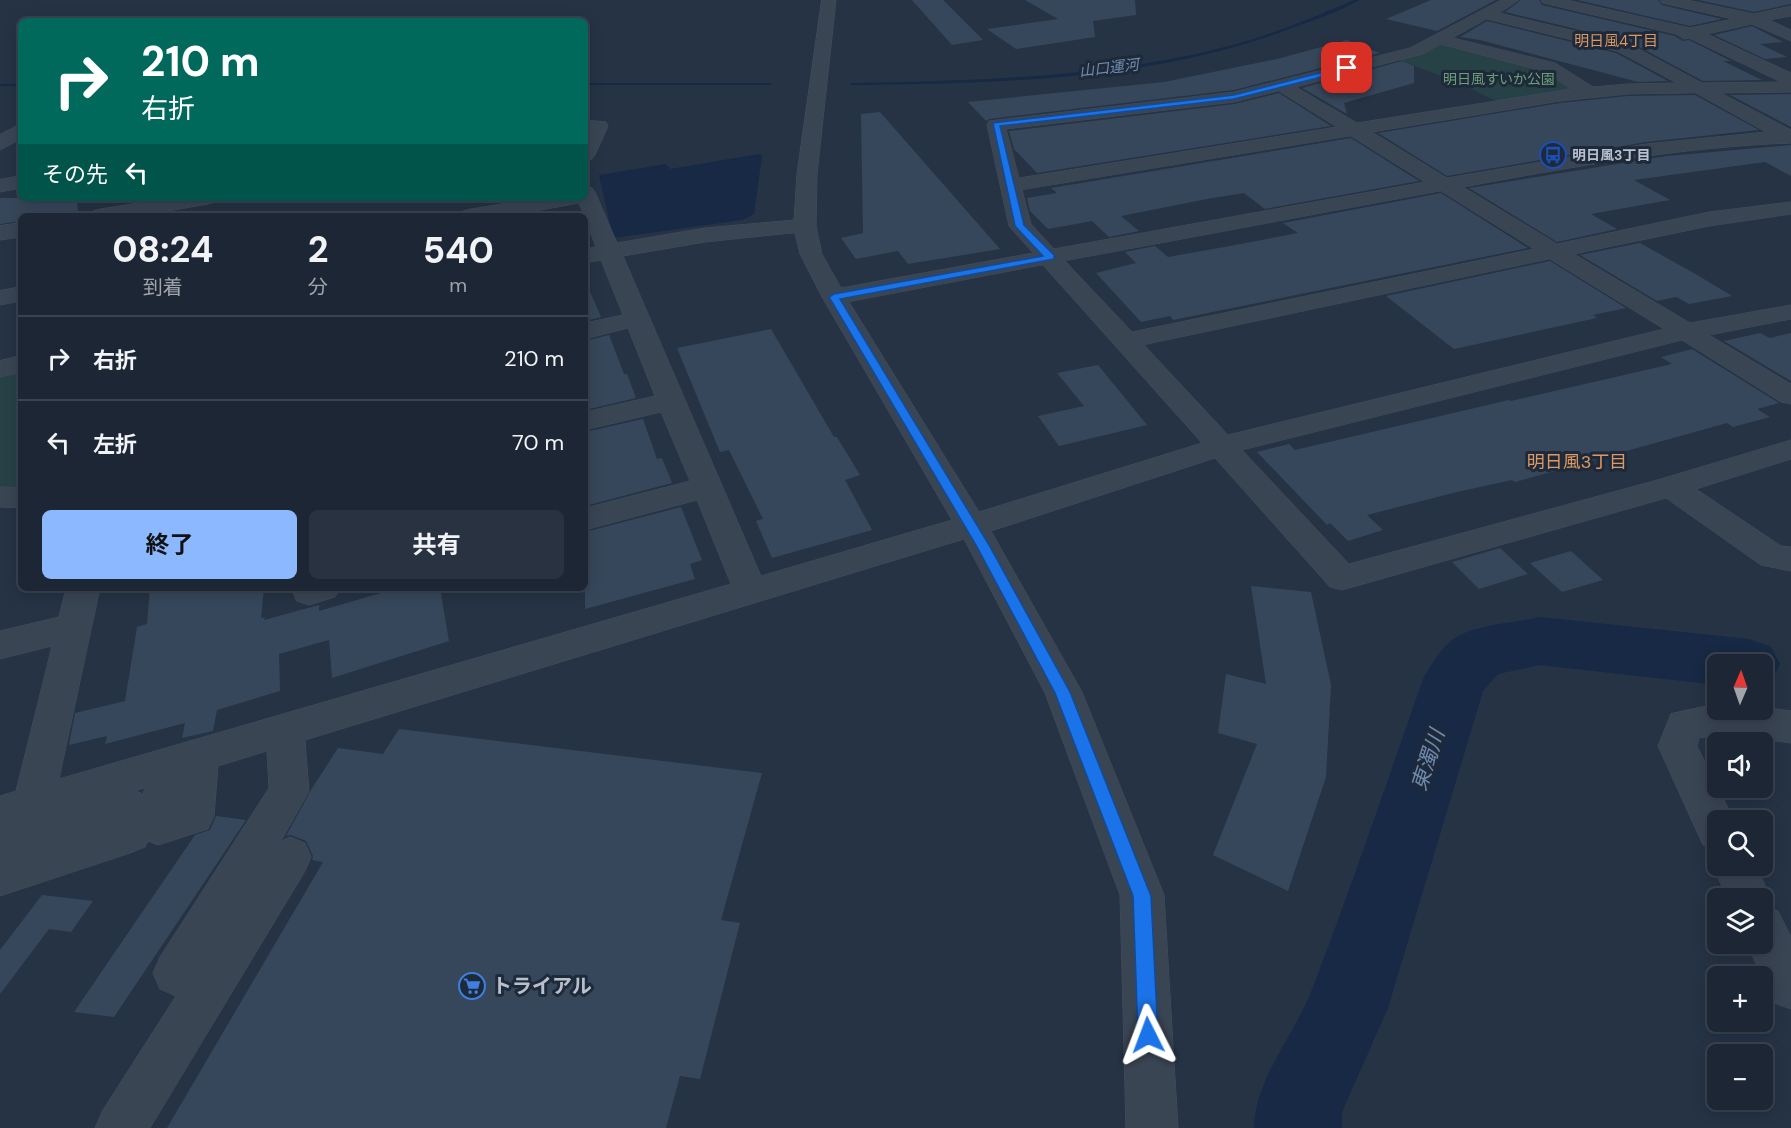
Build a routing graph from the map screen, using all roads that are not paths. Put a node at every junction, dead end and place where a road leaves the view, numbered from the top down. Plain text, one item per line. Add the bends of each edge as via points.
1 (829, 0) edge
2 (1512, 0) edge
3 (1548, 0) edge
4 (1667, 0) edge
5 (1769, 0) edge
6 (1791, 9) edge
7 (1485, 14) junction
8 (1754, 19) junction
9 (1692, 33) junction
10 (1791, 36) edge
11 (1440, 39) junction
12 (1623, 47) junction
13 (1791, 80) edge
14 (1281, 85) junction
15 (1696, 86) junction
16 (1791, 87) edge
17 (1590, 93) junction
18 (588, 126) edge
19 (0, 129) edge
20 (18, 129) edge
21 (1352, 129) junction
22 (18, 131) edge
23 (1791, 138) edge
24 (0, 144) edge
25 (588, 148) edge
26 (18, 183) edge
27 (1444, 185) junction
28 (0, 186) edge
29 (1010, 186) junction
30 (190, 201) edge
31 (555, 201) edge
32 (1791, 207) edge
33 (119, 213) edge
34 (488, 213) edge
35 (588, 217) edge
36 (805, 225) junction
37 (18, 230) edge
38 (0, 233) edge
39 (1553, 250) junction
40 (597, 254) edge
41 (1050, 257) junction
42 (18, 295) edge
43 (834, 297) junction
44 (0, 298) edge
45 (1791, 312) edge
46 (637, 320) junction
47 (588, 330) edge
48 (1687, 331) junction
49 (1126, 341) junction
50 (18, 365) edge
51 (0, 369) edge
52 (1791, 396) edge
53 (671, 401) junction
54 (588, 420) edge
55 (1222, 446) junction
56 (1791, 449) edge
57 (1671, 486) junction
58 (707, 487) junction
59 (0, 497) edge
60 (18, 498) edge
61 (588, 518) edge
62 (971, 525) junction
63 (1791, 559) edge
64 (82, 591) edge
65 (751, 591) junction
66 (74, 627) junction
67 (0, 645) edge
68 (1791, 727) edge
69 (285, 730) junction
70 (167, 804) junction
71 (16, 809) edge
72 (1708, 810) edge
73 (0, 856) edge
74 (291, 857) dead end
75 (0, 876) edge
76 (1773, 949) edge
77 (212, 980) junction
78 (1791, 986) edge
79 (122, 1128) edge
80 (1152, 1128) edge

1 - 36 street via 808,163
2 - 7 street
3 - 9 street
4 - 8 street
5 - 6 street
6 - 8 street
7 - 11 street
7 - 12 street
8 - 9 street
8 - 10 street
9 - 12 street
9 - 13 street
11 - 14 street via 1416,51
11 - 17 street via 1549,67
12 - 15 street
14 - 21 street
14 - 29 street via 1234,97 996,125
15 - 16 street
15 - 17 street
15 - 23 street
17 - 21 street
18 - 25 street via 598,126
19 - 20 street
21 - 27 street
21 - 29 street
22 - 24 street
23 - 27 street via 1665,146
26 - 28 street
27 - 39 street
27 - 41 street
29 - 41 street via 1020,226
30 - 33 street
31 - 34 street
32 - 39 street
35 - 40 street
36 - 40 street via 705,235
36 - 43 street via 811,254
37 - 38 street
39 - 48 street
39 - 49 street
40 - 46 street
41 - 43 street
41 - 49 street
42 - 44 street
43 - 62 street
45 - 48 street
46 - 47 street
46 - 53 street
48 - 52 street
48 - 55 street
49 - 55 street
50 - 51 street
53 - 54 street
53 - 58 street
55 - 57 street via 1342,578
55 - 62 street
56 - 57 street
57 - 63 street via 1773,557
58 - 61 street
58 - 65 street
59 - 60 street
62 - 65 street
62 - 80 street via 1063,692 1142,896
64 - 66 street
65 - 69 street
66 - 67 street
66 - 71 street
68 - 72 street via 1725,718 1685,725 1677,746
69 - 70 street
69 - 77 street via 289,790 176,973
70 - 71 street
70 - 73 street via 23,842
70 - 75 street
74 - 77 street
76 - 78 street
77 - 79 street

